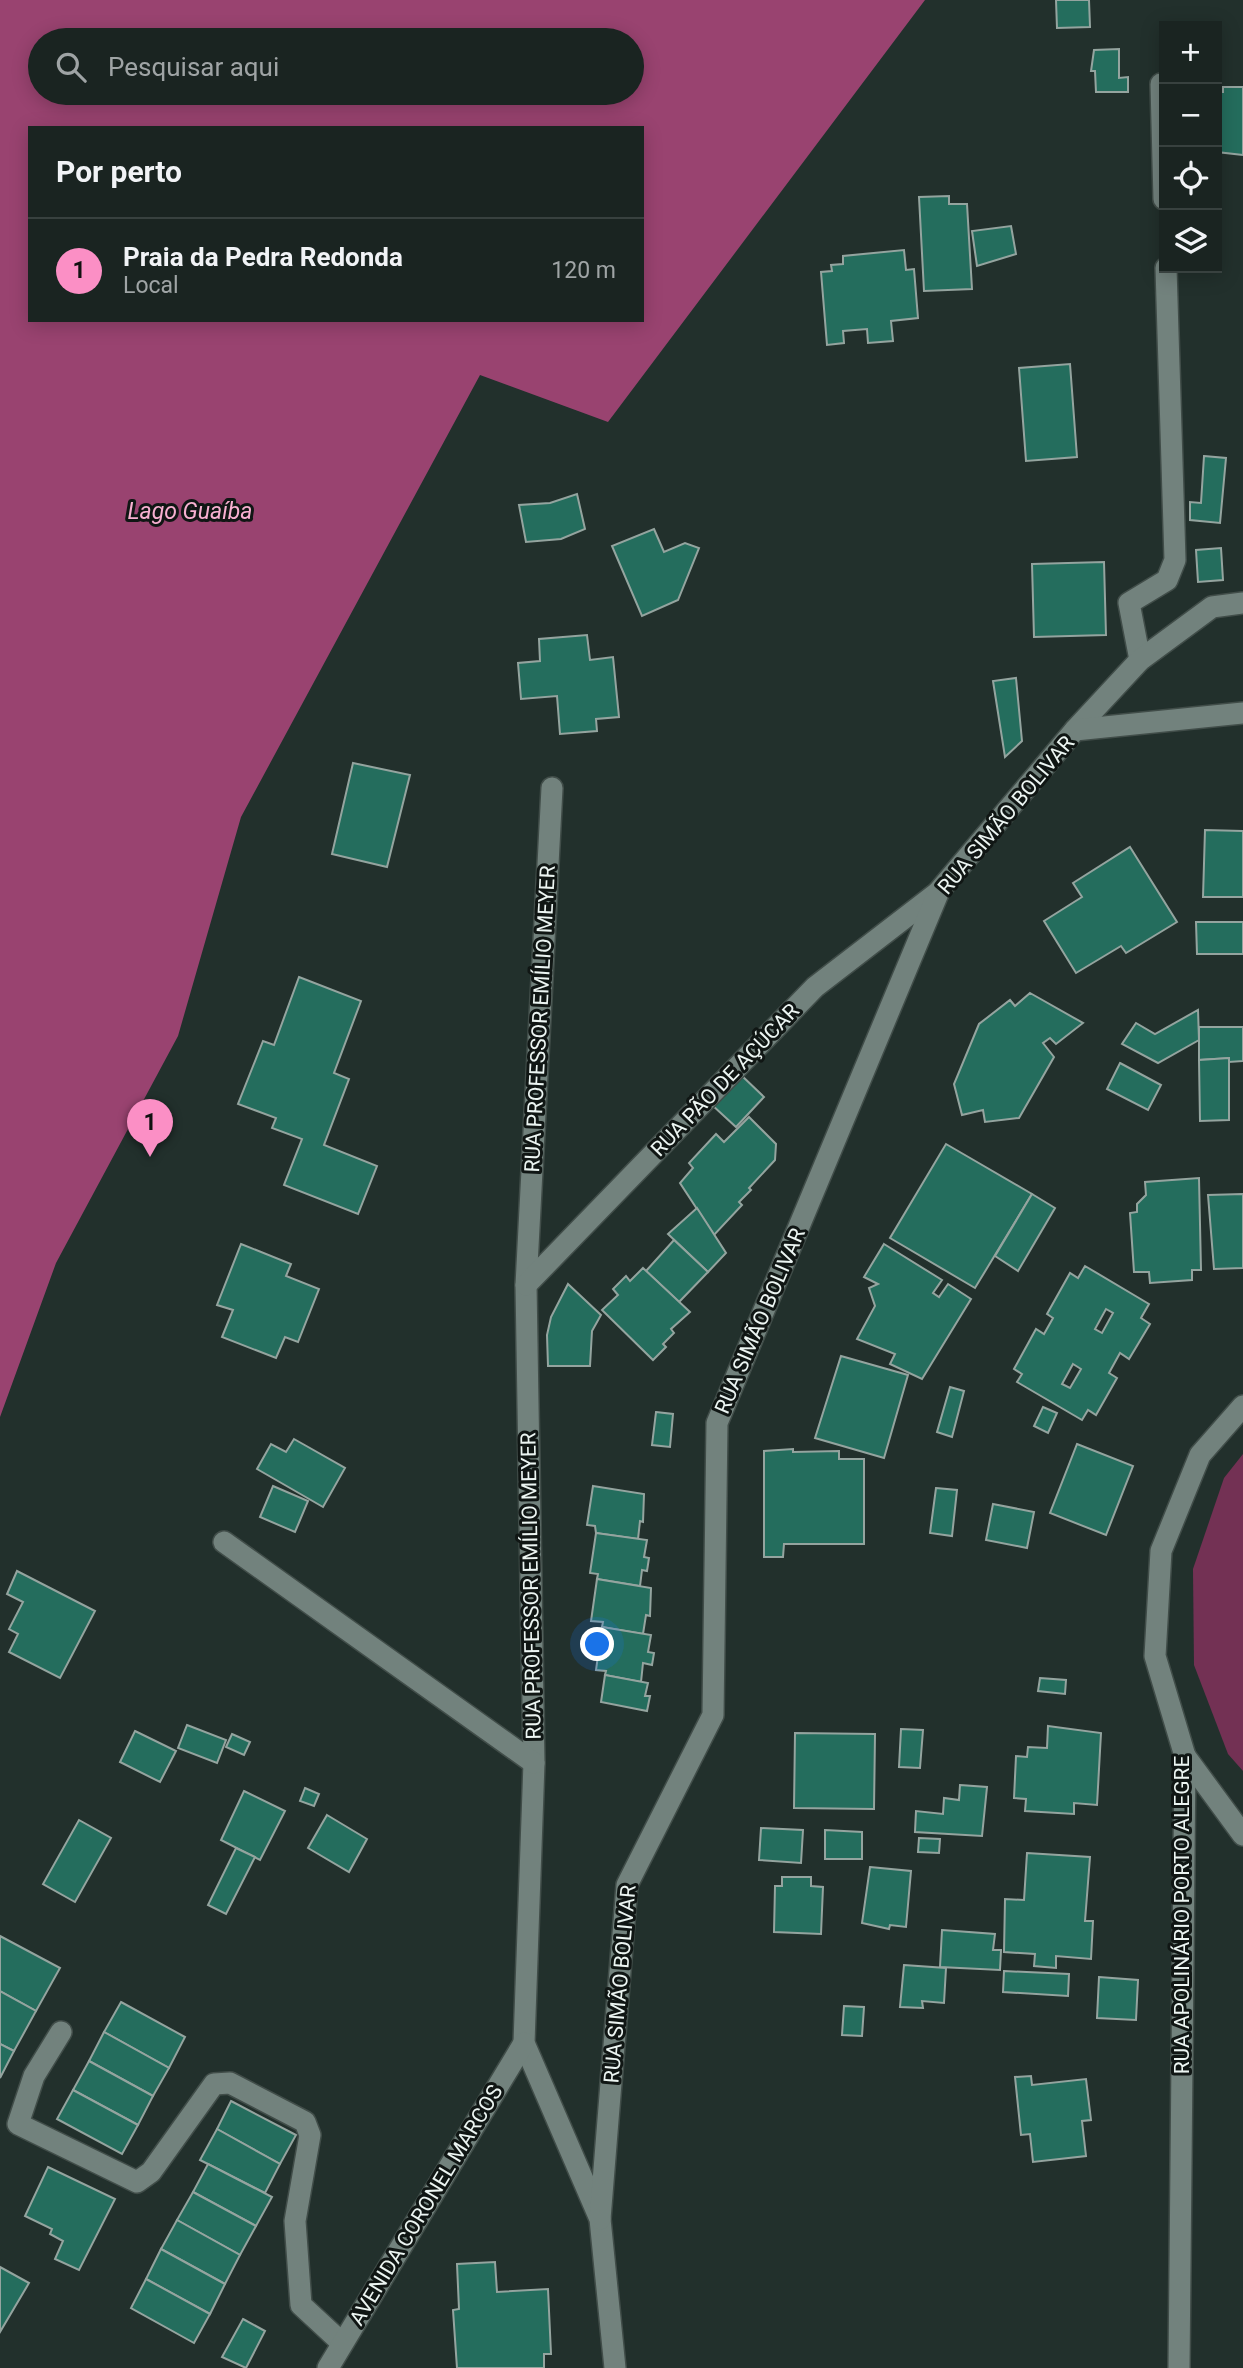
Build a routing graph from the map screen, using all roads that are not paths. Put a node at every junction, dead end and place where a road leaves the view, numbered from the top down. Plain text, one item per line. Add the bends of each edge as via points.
1 (1166, 273) edge
2 (1243, 603) edge
3 (1140, 660) junction
4 (1243, 713) edge
5 (1075, 730) junction
6 (552, 788) dead end
7 (939, 891) junction
8 (526, 1285) junction
9 (1243, 1406) edge
10 (224, 1542) dead end
11 (1185, 1756) junction
12 (534, 1763) junction
13 (1243, 1835) edge
14 (61, 2032) dead end
15 (524, 2043) junction
16 (600, 2219) junction
17 (342, 2343) junction
18 (328, 2368) edge
19 (615, 2368) edge
20 (1179, 2368) edge

1 - 3 street via 1175,560 1167,580 1129,603
2 - 3 street via 1212,607
3 - 5 street
4 - 5 street, RUA SIMÃO BOLIVAR
5 - 7 street, RUA SIMÃO BOLIVAR
6 - 8 street, RUA PROFESSOR EMÍLIO MEYER
7 - 8 street, RUA PÃO DE AÇÚCAR via 815,986
7 - 16 street, RUA SIMÃO BOLIVAR via 717,1423 713,1715 628,1881
8 - 12 street, RUA PROFESSOR EMÍLIO MEYER
9 - 11 street, RUA APOLINÁRIO PORTO ALEGRE via 1200,1455 1161,1551 1155,1656
10 - 12 street
11 - 13 street
11 - 20 street, RUA APOLINÁRIO PORTO ALEGRE
12 - 15 street, RUA PROFESSOR EMÍLIO MEYER
14 - 17 street via 34,2076 18,2124 137,2182 151,2172 214,2084 230,2083 305,2122 310,2135 295,2221 301,2305
15 - 16 street, RUA PROFESSOR EMÍLIO MEYER
15 - 17 street, AVENIDA CORONEL MARCOS
16 - 19 street, RUA PROFESSOR EMÍLIO MEYER
17 - 18 street, AVENIDA CORONEL MARCOS

